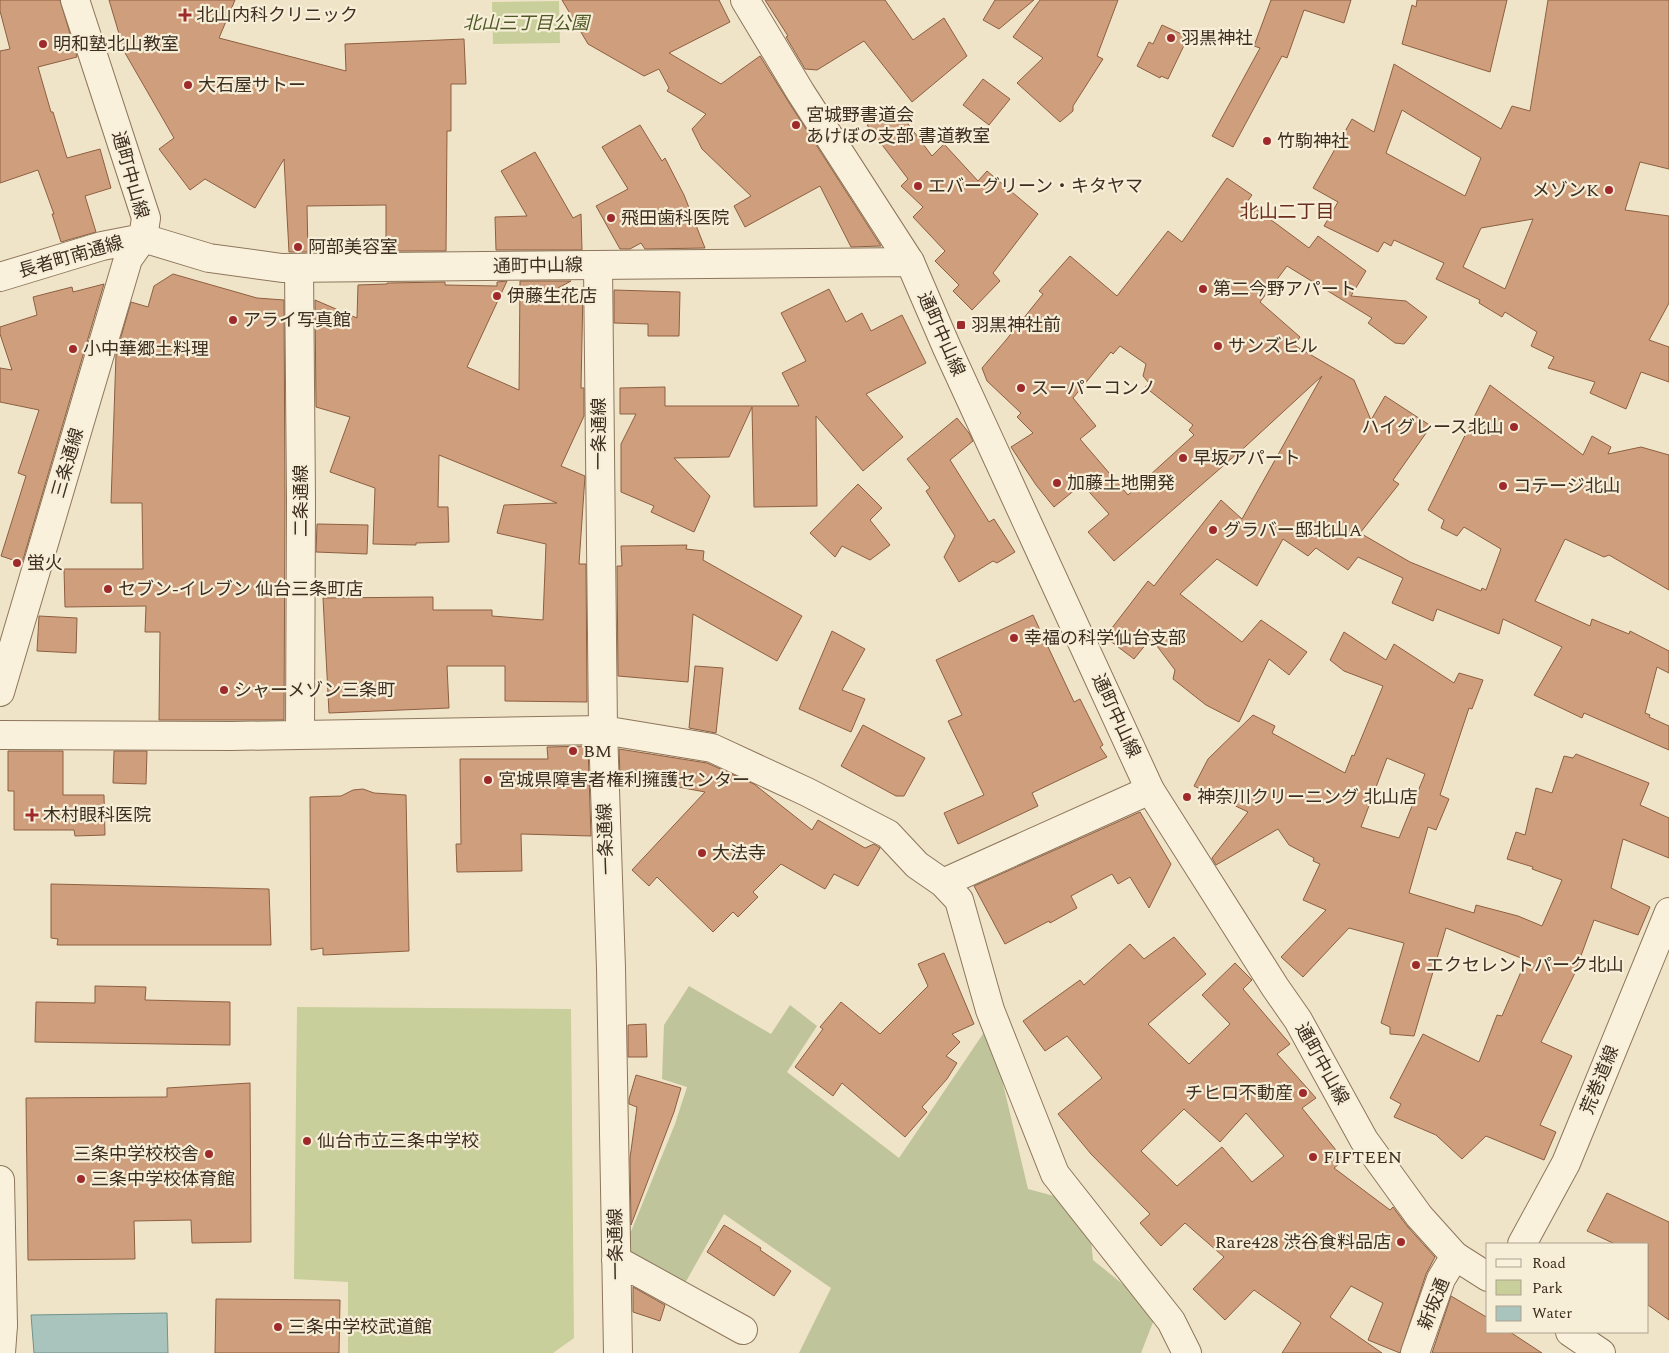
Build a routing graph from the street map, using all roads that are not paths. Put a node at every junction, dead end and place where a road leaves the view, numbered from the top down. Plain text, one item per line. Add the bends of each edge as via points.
1 (75, 0) edge
2 (745, 0) edge
3 (143, 238) junction
4 (910, 262) junction
5 (598, 265) junction
6 (298, 268) junction
7 (0, 277) edge
8 (0, 692) edge
9 (602, 730) junction
10 (300, 734) junction
11 (0, 735) edge
12 (1150, 790) junction
13 (943, 883) junction
14 (1669, 912) edge
15 (0, 1180) edge
16 (1523, 1243) edge
17 (1456, 1256) junction
18 (616, 1260) junction
19 (1486, 1276) edge
20 (742, 1330) dead end
21 (1571, 1333) edge
22 (2, 1353) edge
23 (618, 1353) edge
24 (1187, 1353) edge
25 (1415, 1353) edge
26 (1601, 1353) edge

1 - 3 street, 通町中山線 via 146,218
2 - 4 street
3 - 6 street, 通町中山線 via 209,258
3 - 7 street, 長者町南通線 via 102,246
3 - 8 street, 三条通線 via 128,259
4 - 5 street, 通町中山線
4 - 12 street, 通町中山線
5 - 6 street, 通町中山線
5 - 9 street, 一条通線
6 - 10 street, 二条通線
9 - 10 street
9 - 13 street via 712,748 888,834 917,865
9 - 18 street, 一条通線 via 611,968
10 - 11 street
12 - 13 street
12 - 17 street, 通町中山線 via 1298,1020 1364,1140 1418,1216
13 - 24 street via 959,900 990,1010 1055,1174 1171,1321
14 - 16 street, 荒巻道線 via 1566,1163
15 - 22 street
17 - 19 street, 通町中山線
17 - 25 street, 新坂通 via 1441,1280
18 - 20 street
18 - 23 street, 一条通線
21 - 26 street

